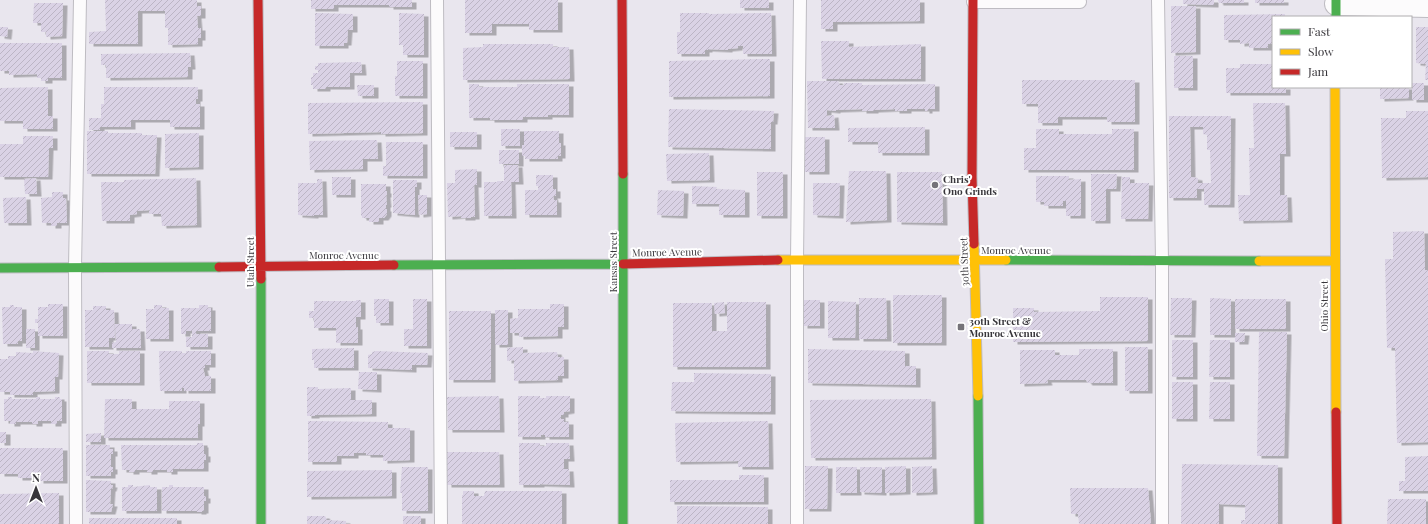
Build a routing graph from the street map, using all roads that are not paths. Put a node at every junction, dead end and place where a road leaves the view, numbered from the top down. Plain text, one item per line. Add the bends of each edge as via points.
1 (80, 0) edge
2 (258, 0) edge
3 (437, 0) edge
4 (622, 0) edge
5 (800, 0) edge
6 (1158, 0) edge
7 (973, 1) edge
8 (1080, 2) dead end
9 (1428, 6) edge
10 (1336, 7) edge
11 (1336, 88) edge
12 (797, 260) junction
13 (975, 261) junction
14 (1162, 261) junction
15 (1335, 261) junction
16 (438, 264) junction
17 (624, 264) junction
18 (261, 266) junction
19 (75, 267) junction
20 (0, 268) edge
21 (76, 524) edge
22 (261, 524) edge
23 (441, 524) edge
24 (623, 524) edge
25 (797, 524) edge
26 (979, 524) edge
27 (1162, 524) edge
28 (1337, 524) edge

1 - 19 lane
2 - 18 street, Utah Street
3 - 16 lane
4 - 17 street, Kansas Street
5 - 12 lane
6 - 14 lane
7 - 8 lane
7 - 13 street, 30th Street via 972,177
9 - 10 street
11 - 15 street, Ohio Street
12 - 13 street, Monroe Avenue
12 - 17 street, Monroe Avenue
12 - 25 lane
13 - 14 street, Monroe Avenue
13 - 26 street, 30th Street
14 - 15 street, Monroe Avenue
14 - 27 lane
15 - 28 street, Ohio Street
16 - 17 street, Monroe Avenue
16 - 18 street, Monroe Avenue
16 - 23 lane
17 - 24 street, Kansas Street
18 - 19 street, Monroe Avenue
18 - 22 street, Utah Street
19 - 20 street, Monroe Avenue
19 - 21 lane

